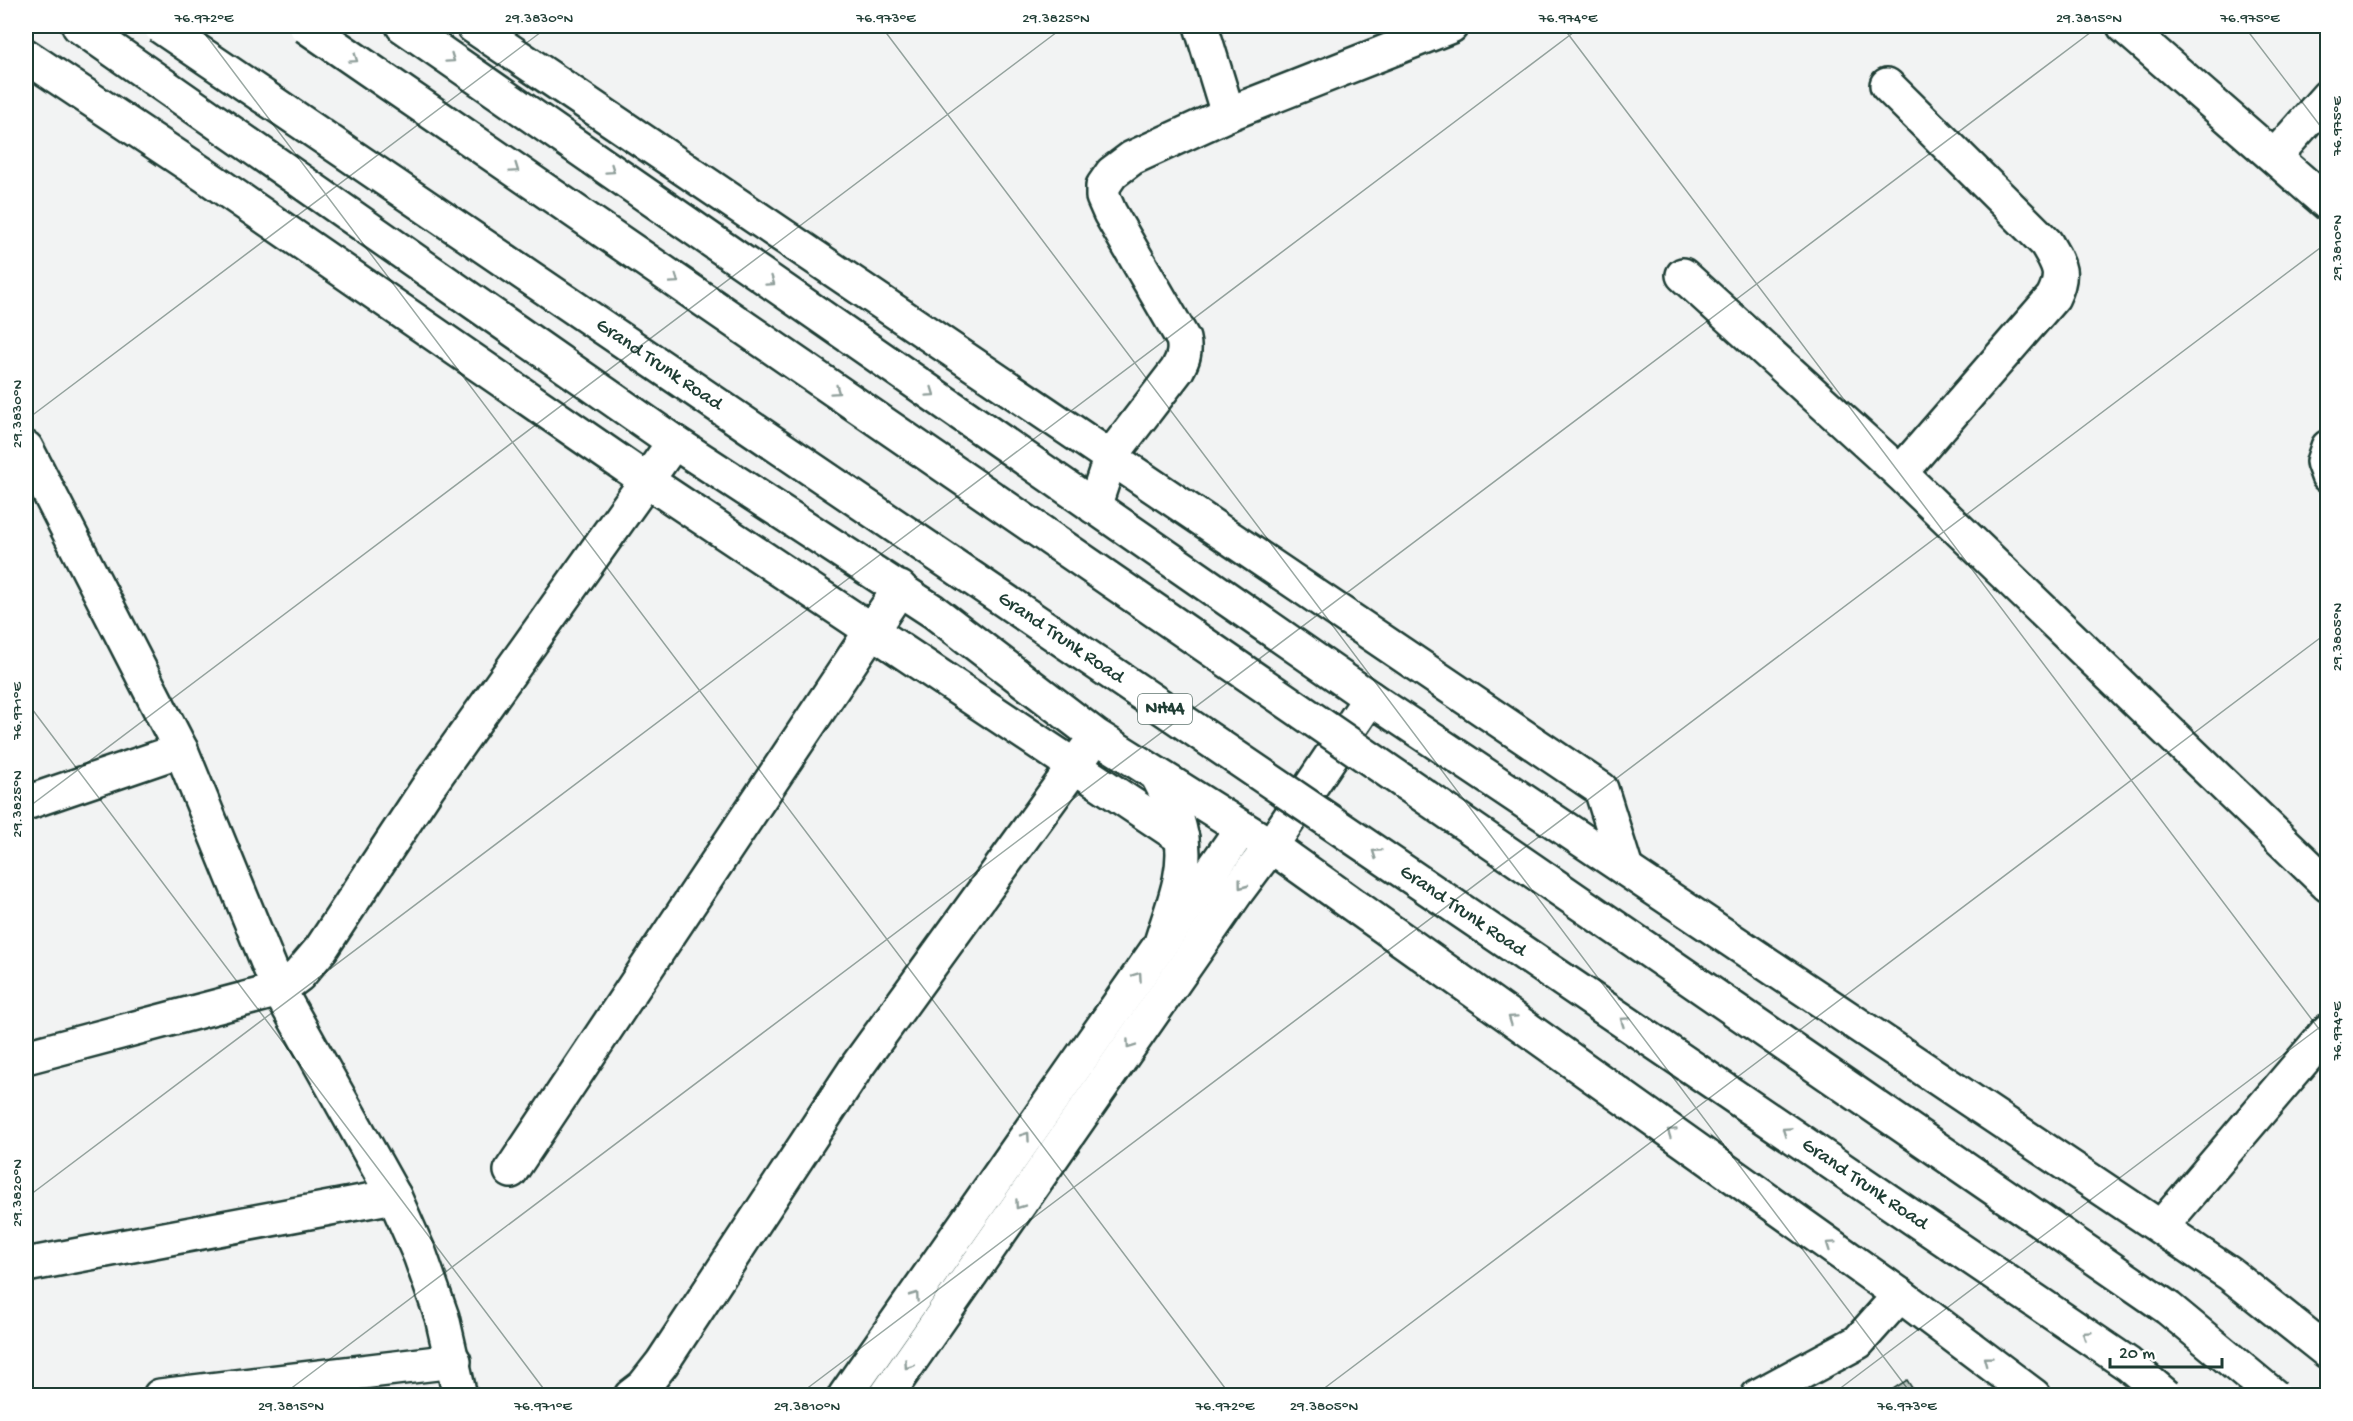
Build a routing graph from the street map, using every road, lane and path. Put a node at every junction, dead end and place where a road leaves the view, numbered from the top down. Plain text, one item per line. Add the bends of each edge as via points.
1 (79, 26) edge
2 (160, 26) edge
3 (306, 26) edge
4 (403, 26) edge
5 (473, 26) edge
6 (1202, 26) edge
7 (1451, 26) edge
8 (2124, 26) edge
9 (26, 56) edge
10 (1887, 85) dead end
11 (2328, 96) edge
12 (1228, 114) junction
13 (2275, 156) junction
14 (2328, 204) edge
15 (1683, 275) dead end
16 (674, 442) junction
17 (2328, 447) edge
18 (26, 448) edge
19 (1111, 456) junction
20 (1900, 473) junction
21 (2328, 476) edge
22 (646, 480) junction
23 (1094, 507) junction
24 (900, 588) junction
25 (871, 632) junction
26 (1370, 698) junction
27 (1096, 736) junction
28 (181, 750) junction
29 (1074, 766) junction
30 (1157, 775) junction
31 (26, 803) edge
32 (1242, 828) junction
33 (1182, 838) junction
34 (1271, 846) junction
35 (1626, 869) junction
36 (2328, 885) edge
37 (1161, 943) junction
38 (279, 990) junction
39 (2328, 1031) edge
40 (26, 1057) edge
41 (512, 1171) dead end
42 (394, 1196) junction
43 (2161, 1227) junction
44 (26, 1265) edge
45 (1900, 1295) junction
46 (2328, 1352) edge
47 (454, 1361) junction
48 (160, 1395) edge
49 (460, 1395) edge
50 (631, 1395) edge
51 (845, 1395) edge
52 (886, 1395) edge
53 (1758, 1395) edge
54 (2034, 1395) edge
55 (2166, 1395) edge
56 (2274, 1395) edge

1 - 16 main road
55 -> 2 main road, Grand Trunk Road / NH44, bridge via 2128,1364
3 -> 56 main road, bridge via 2168,1308
4 -> 23 main road
5 - 19 main road
6 - 12 main road
7 - 12 main road
8 - 13 main road
9 - 22 main road
10 - 20 main road via 2046,243 2060,275 2053,297
11 - 13 main road
12 - 19 main road via 1132,158 1112,173 1103,186 1110,213 1185,348 1177,370
13 - 14 main road
15 - 20 main road
16 - 22 main road
16 - 24 main road
17 - 21 main road via 2323,462
18 - 28 main road
19 - 23 main road
19 - 35 main road via 1601,789
20 - 36 main road
22 - 25 main road
22 - 38 main road via 428,787 321,949 299,975
23 - 26 main road
24 - 25 main road
24 - 27 main road
25 - 29 main road
25 - 41 main road
26 - 34 main road
26 - 35 main road
27 - 29 main road
27 - 30 main road
28 - 31 main road
28 - 38 main road
29 - 33 main road
29 - 50 main road via 858,1065 662,1363 644,1386
30 - 32 main road
30 - 33 main road
32 - 34 main road
32 - 37 main road
33 - 37 main road via 1181,874
45 -> 34 main road
34 -> 52 main road
35 - 43 main road
51 -> 37 main road
38 - 40 main road
38 - 42 main road
39 - 43 main road
42 - 44 main road
42 - 47 main road via 420,1255
43 - 46 main road via 2230,1274
45 - 53 main road via 1858,1342
54 -> 45 main road
47 - 48 main road
47 - 49 main road

